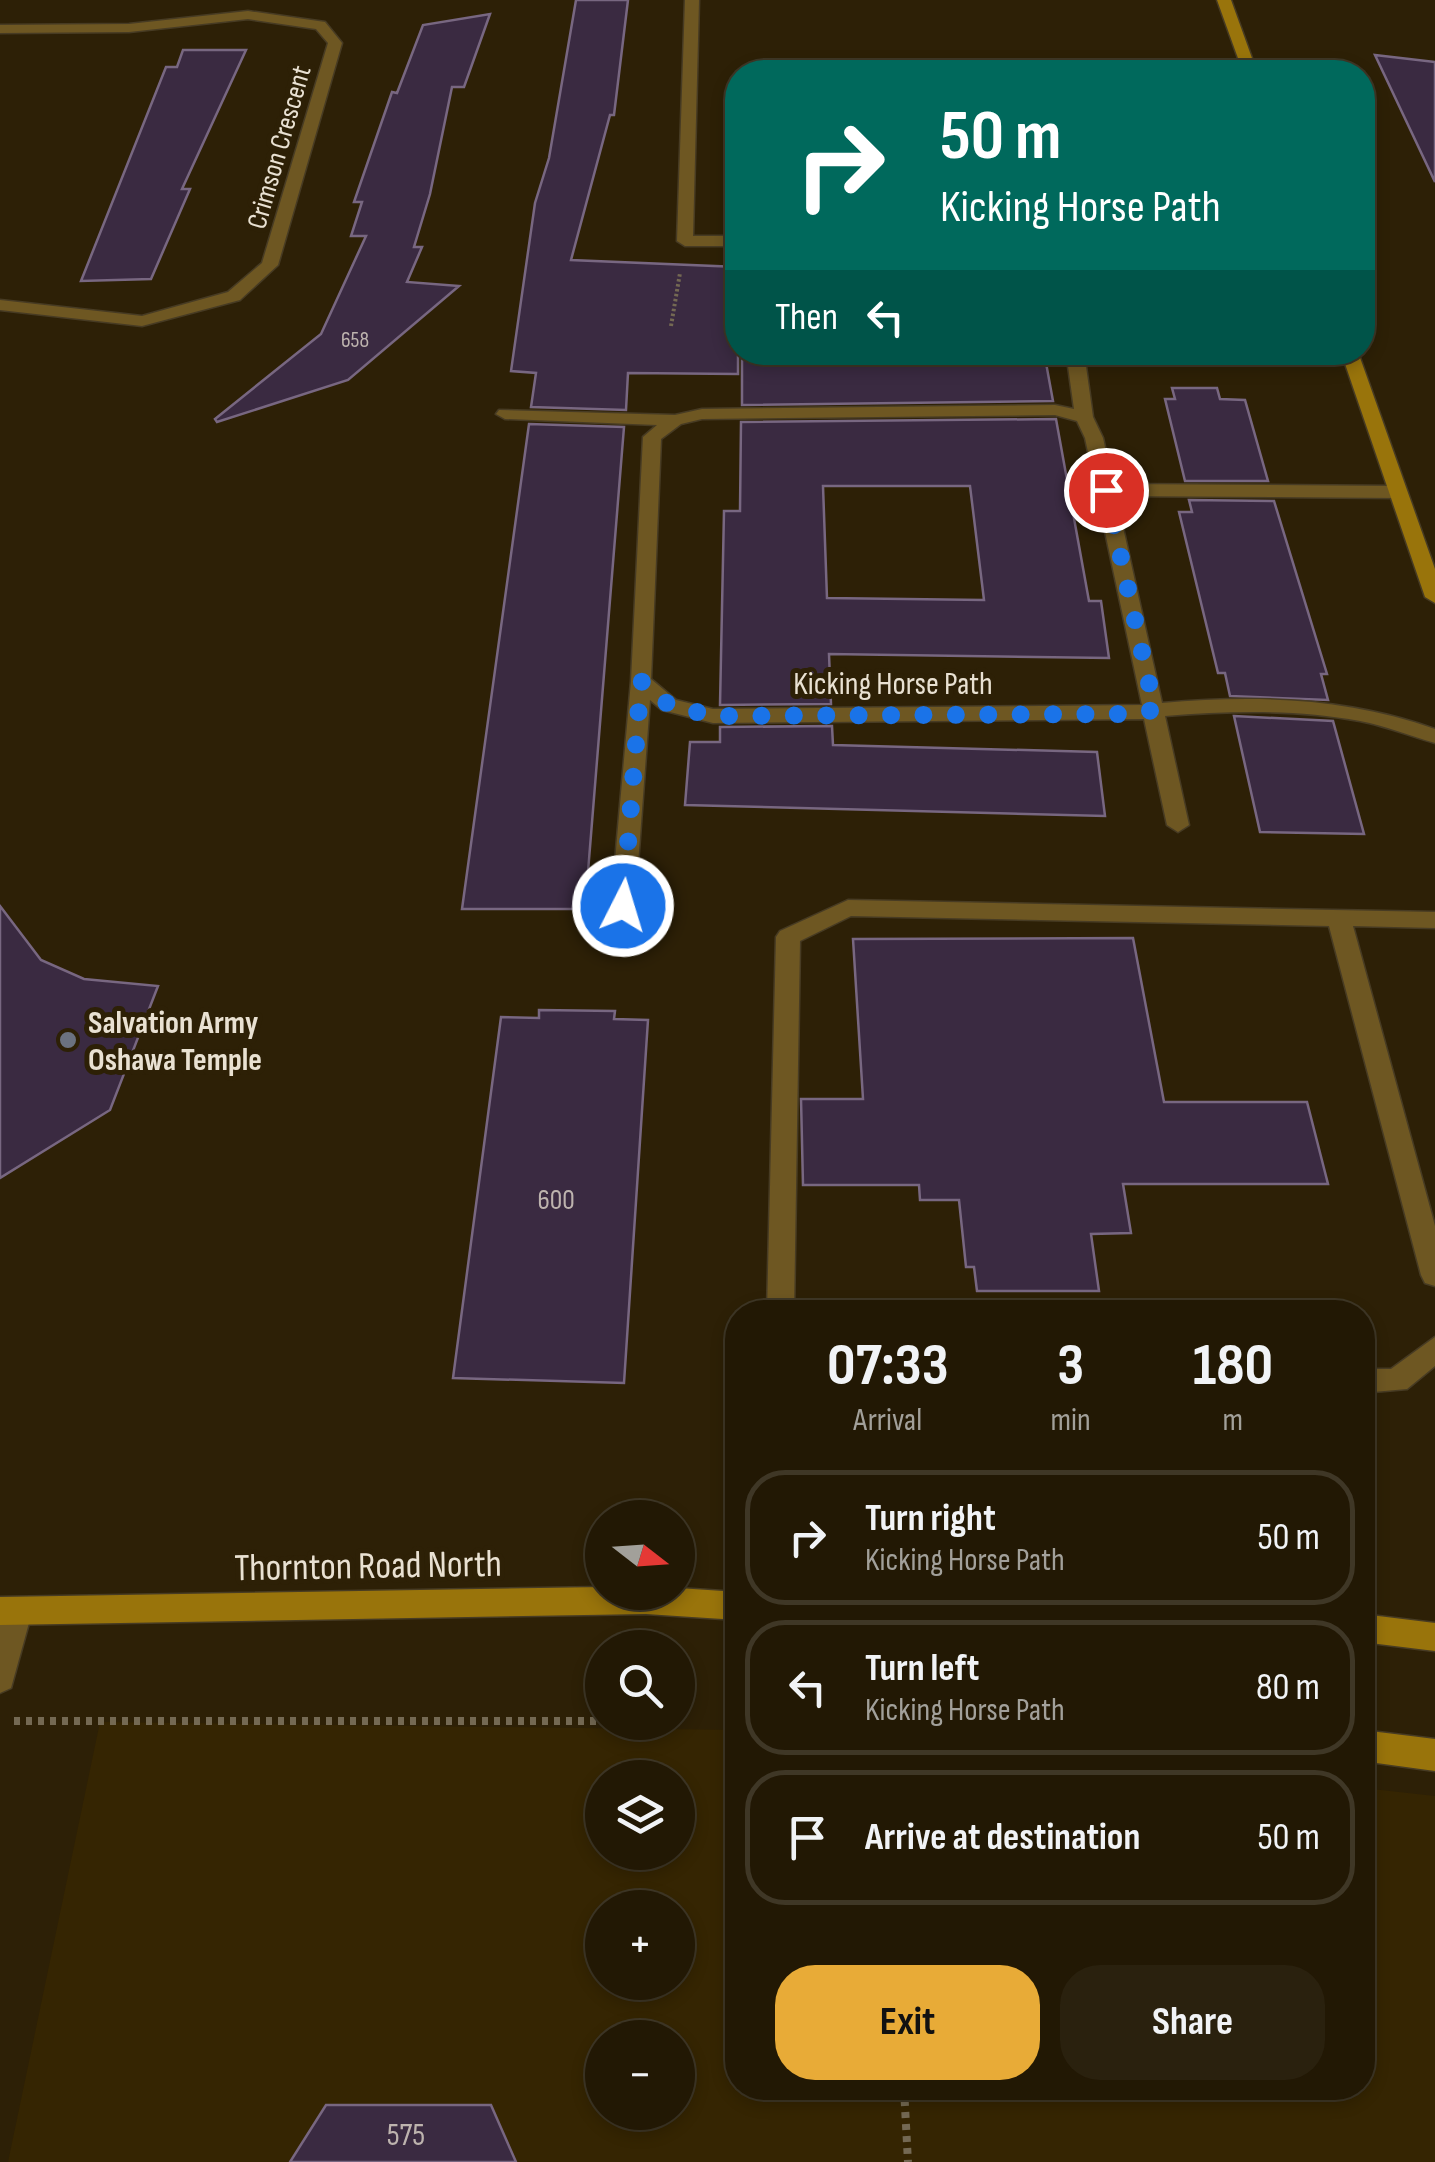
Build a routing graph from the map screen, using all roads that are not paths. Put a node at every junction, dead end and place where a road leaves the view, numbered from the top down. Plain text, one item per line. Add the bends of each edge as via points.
1 (692, 0) edge
2 (1224, 0) edge
3 (0, 29) edge
4 (1246, 60) edge
5 (725, 241) edge
6 (0, 304) edge
7 (1078, 365) edge
8 (1354, 365) edge
9 (505, 414) dead end
10 (1084, 417) junction
11 (675, 420) junction
12 (1106, 490) junction
13 (1398, 492) junction
14 (1435, 598) edge
15 (641, 681) junction
16 (1155, 710) junction
17 (1435, 736) edge
18 (1178, 826) dead end
19 (623, 906) dead end
20 (1339, 918) junction
21 (1435, 920) edge
22 (1435, 1275) edge
23 (780, 1300) edge
24 (1435, 1349) edge
25 (1375, 1381) edge
26 (725, 1605) edge
27 (8, 1611) edge
28 (1375, 1630) edge
29 (1435, 1637) edge
30 (0, 1678) edge
31 (1375, 1747) edge
32 (1435, 1755) edge

1 - 5 street via 685,241
2 - 4 main road
3 - 6 street, Crimson Crescent via 129,28 248,15 320,26 335,43 270,264 234,296 142,321
7 - 10 street
8 - 13 main road
9 - 11 street
10 - 11 street via 1055,410 702,414
10 - 12 street
11 - 15 street via 649,442
12 - 13 street
12 - 16 street
13 - 14 main road
15 - 16 street, Kicking Horse Path via 669,705 713,716
15 - 19 street
16 - 17 street, Kicking Horse Path via 1319,708
16 - 18 street
20 - 21 street
20 - 22 street
20 - 23 street via 848,908 788,938
24 - 25 street via 1398,1380
26 - 27 main road, Thornton Road North via 646,1600
27 - 30 street
28 - 29 main road
31 - 32 main road

